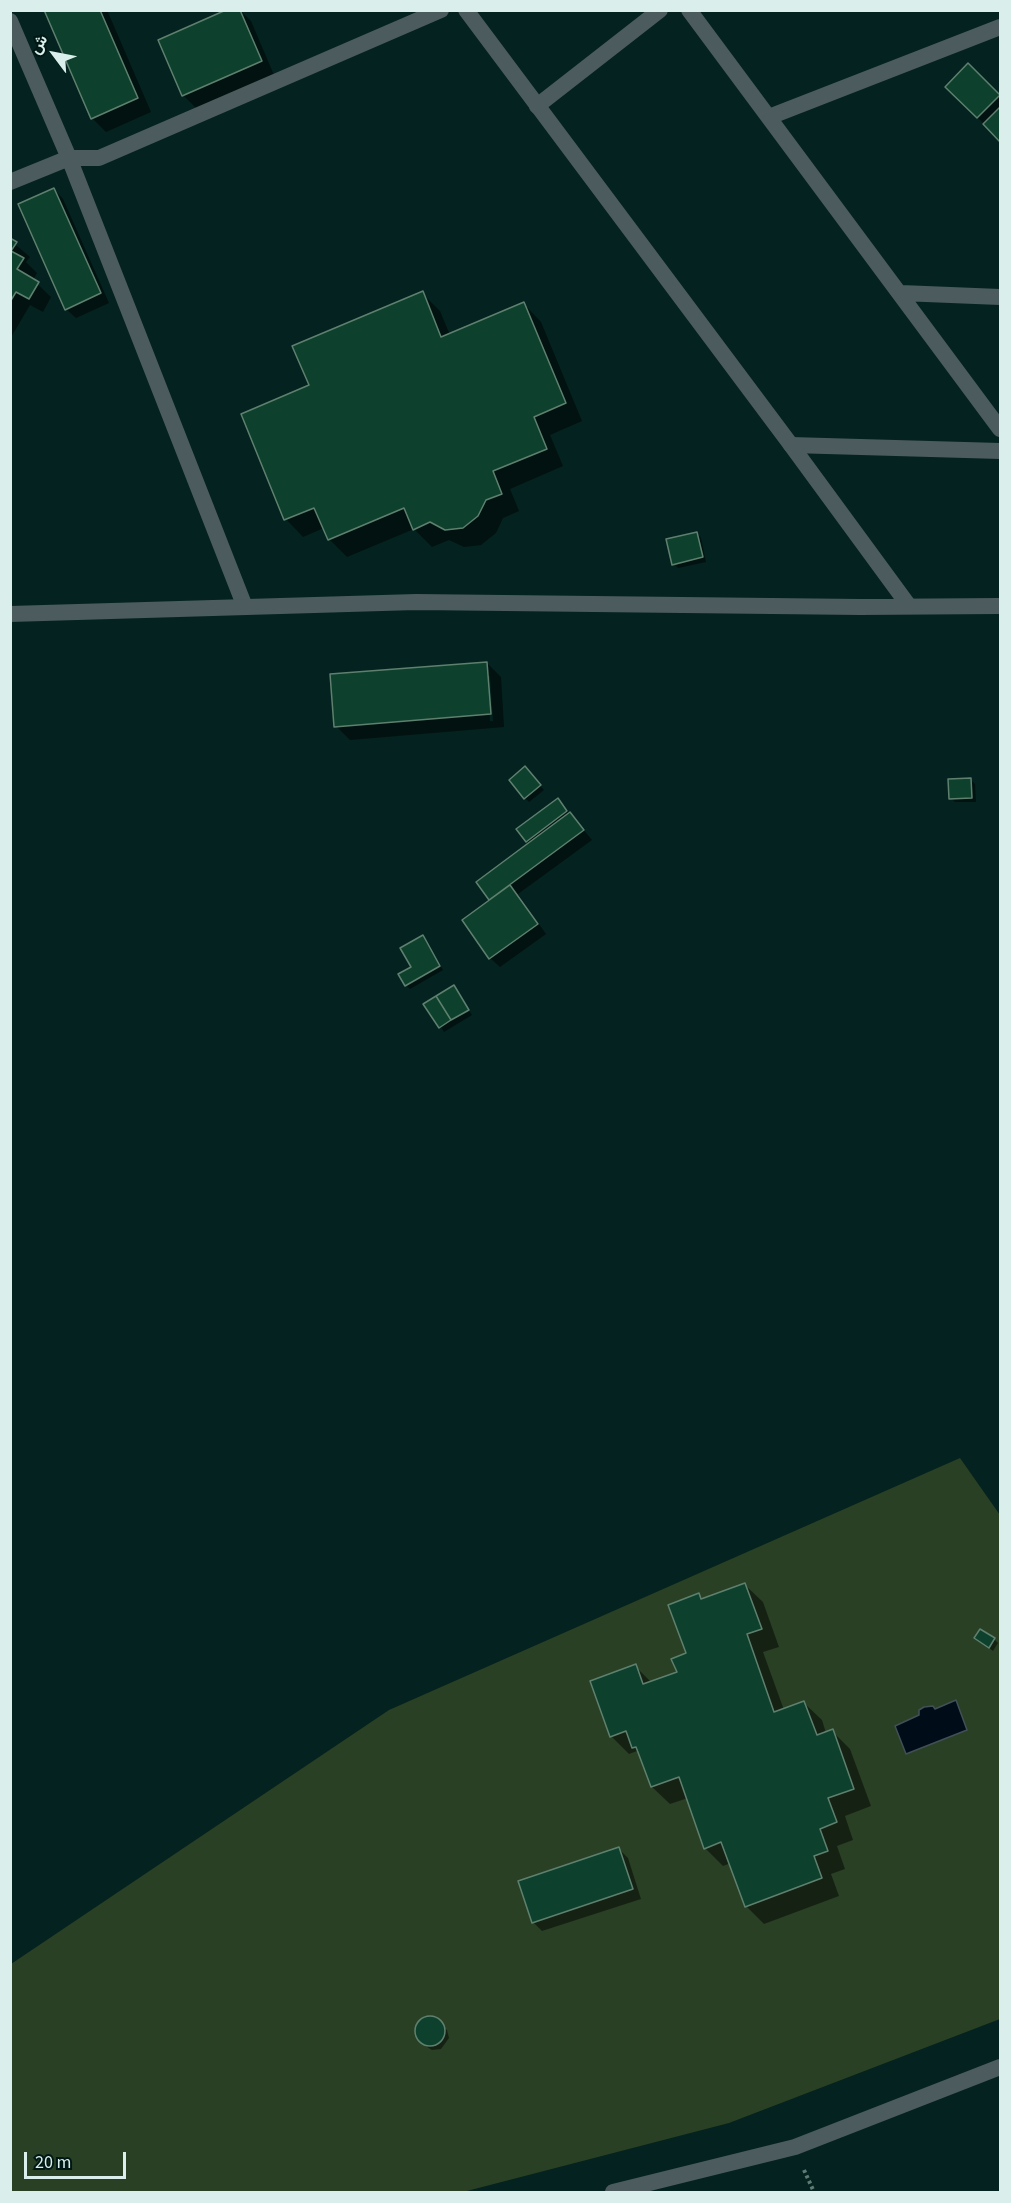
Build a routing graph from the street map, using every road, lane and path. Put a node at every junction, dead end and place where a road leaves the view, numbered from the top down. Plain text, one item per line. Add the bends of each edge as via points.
1 (441, 10) edge
2 (466, 10) edge
3 (660, 10) edge
4 (688, 10) edge
5 (10, 21) edge
6 (1000, 27) edge
7 (537, 106) junction
8 (768, 117) junction
9 (69, 158) junction
10 (10, 182) edge
11 (901, 293) junction
12 (1000, 297) edge
13 (1000, 429) edge
14 (791, 445) junction
15 (1000, 451) edge
16 (909, 606) junction
17 (1000, 606) edge
18 (245, 607) junction
19 (10, 614) edge
20 (1000, 2067) edge
21 (613, 2193) edge

1 - 9 street via 99,158
2 - 7 street
3 - 7 street
4 - 8 street
5 - 9 street
6 - 8 street
7 - 14 street
8 - 11 street
9 - 10 street
9 - 18 street
11 - 12 street
11 - 13 street
14 - 15 street
14 - 16 street
16 - 17 street
16 - 18 street via 416,602
18 - 19 street
20 - 21 street via 795,2147

